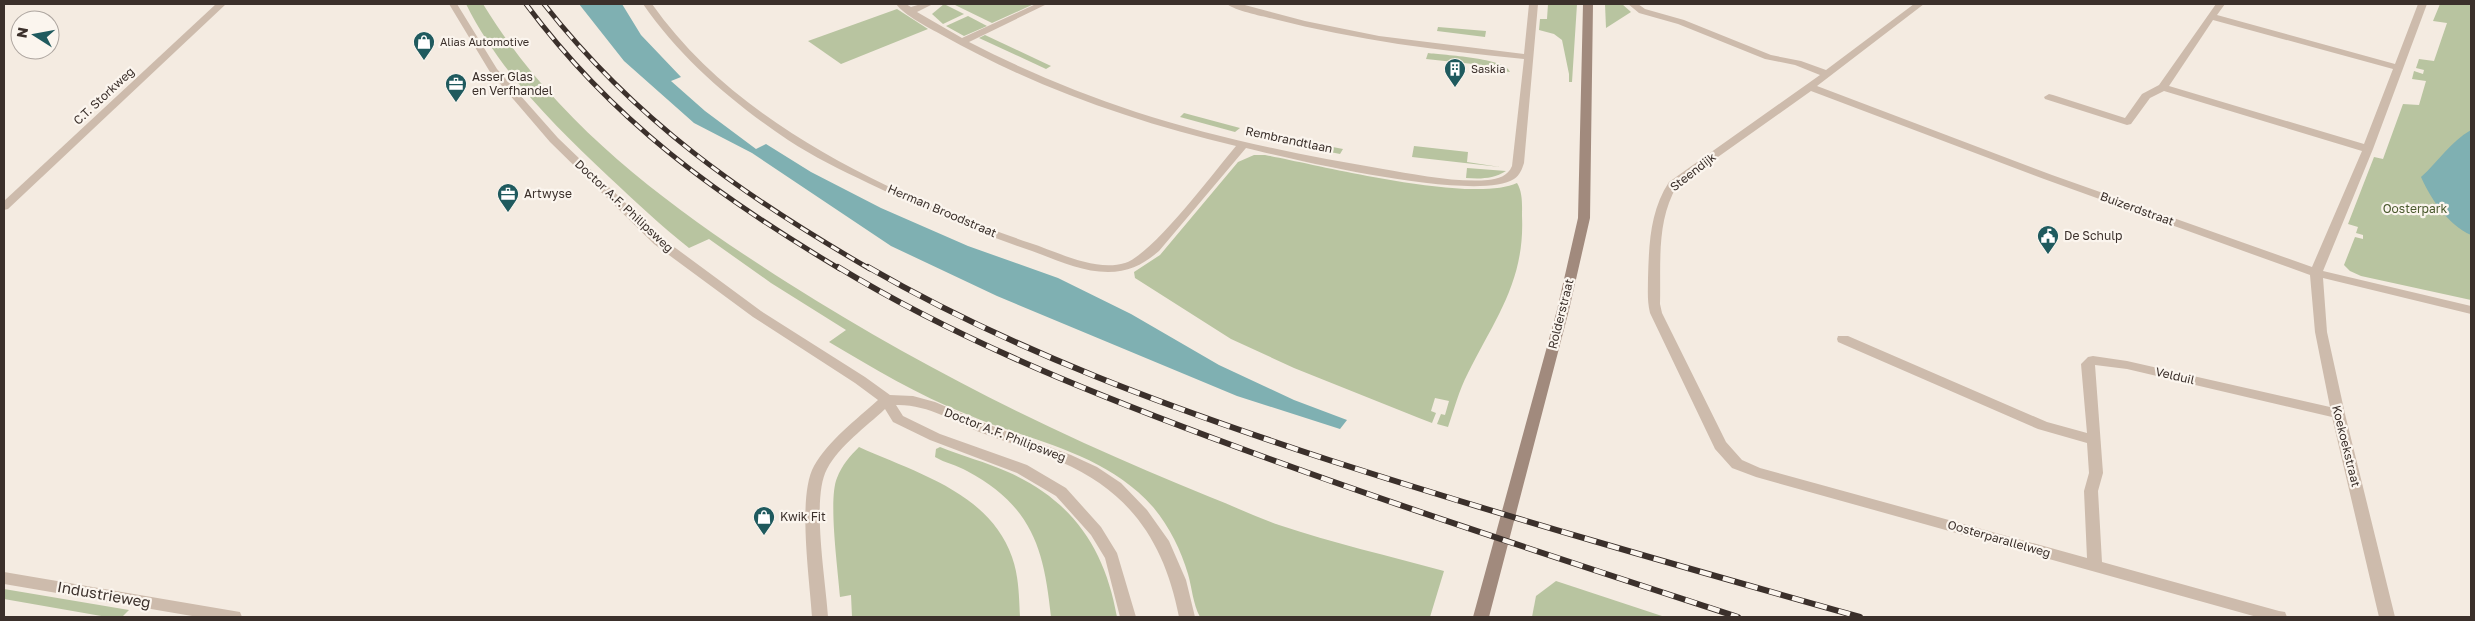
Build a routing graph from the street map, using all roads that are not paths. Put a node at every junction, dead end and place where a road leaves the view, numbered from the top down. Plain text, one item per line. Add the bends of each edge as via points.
1 (221, 4) edge
2 (453, 4) edge
3 (648, 4) edge
4 (900, 4) edge
5 (929, 4) edge
6 (1043, 4) edge
7 (1232, 4) edge
8 (1534, 4) edge
9 (1588, 4) edge
10 (1633, 4) edge
11 (1920, 4) edge
12 (2220, 4) edge
13 (2423, 4) edge
14 (910, 11) junction
15 (2212, 17) junction
16 (962, 42) junction
17 (1529, 57) junction
18 (2400, 68) junction
19 (1826, 74) junction
20 (1810, 87) junction
21 (2164, 87) junction
22 (2049, 97) dead end
23 (1243, 145) junction
24 (2368, 148) junction
25 (4, 207) edge
26 (2316, 273) junction
27 (2471, 310) edge
28 (1843, 339) dead end
29 (887, 400) junction
30 (2338, 414) junction
31 (2094, 440) junction
32 (1724, 452) joint
33 (2095, 566) junction
34 (4, 578) edge
35 (234, 617) edge
36 (820, 617) edge
37 (1128, 617) edge
38 (1187, 617) edge
39 (1481, 617) edge
40 (2279, 617) edge
41 (2387, 617) edge

1 - 25 street, C.T. Storkweg
2 - 29 street, Doctor A.F. Philipsweg via 493,70 554,140 658,241 757,314
3 - 23 street, Herman Broodstraat via 672,35 721,84 788,135 837,164 950,217 1086,265 1116,268 1130,266 1143,259
4 - 14 street, Rembrandtlaan
5 - 14 street
6 - 16 street
7 - 17 street via 1368,36
8 - 17 street, Rembrandtlaan
9 - 39 main road, Rolderstraat via 1584,218 1563,310
10 - 19 street via 1642,11 1681,22 1768,57 1798,63
11 - 19 street, Steendijk
12 - 15 street
13 - 18 street
14 - 16 street, Rembrandtlaan
15 - 18 street
15 - 21 street
16 - 23 street, Rembrandtlaan via 1076,94
17 - 23 street, Rembrandtlaan via 1519,163 1515,174 1505,180 1478,184 1425,178
18 - 24 street
19 - 20 street, Steendijk
20 - 26 street, Buizerdstraat
20 - 32 street, Steendijk via 1673,184 1658,215 1656,313
21 - 22 street via 2146,96 2127,122
21 - 24 street
24 - 26 street
26 - 27 street, Buizerdstraat
26 - 30 street, Koekoekstraat via 2321,332
28 - 31 street via 2043,426
29 - 36 street via 837,446 818,470 813,499
29 - 37 street, Doctor A.F. Philipsweg via 898,418 915,429 1022,469 1061,492 1096,531 1112,557
29 - 38 street, Doctor A.F. Philipsweg via 920,402 1047,450 1115,486 1134,503 1168,553
30 - 31 street, Velduil via 2093,360 2088,364
30 - 41 street, Koekoekstraat
31 - 33 street, Velduil via 2096,473 2091,490
32 - 33 street, Oosterparallelweg via 1737,464 1756,472
33 - 40 street, Oosterparallelweg
34 - 35 street, Industrieweg

